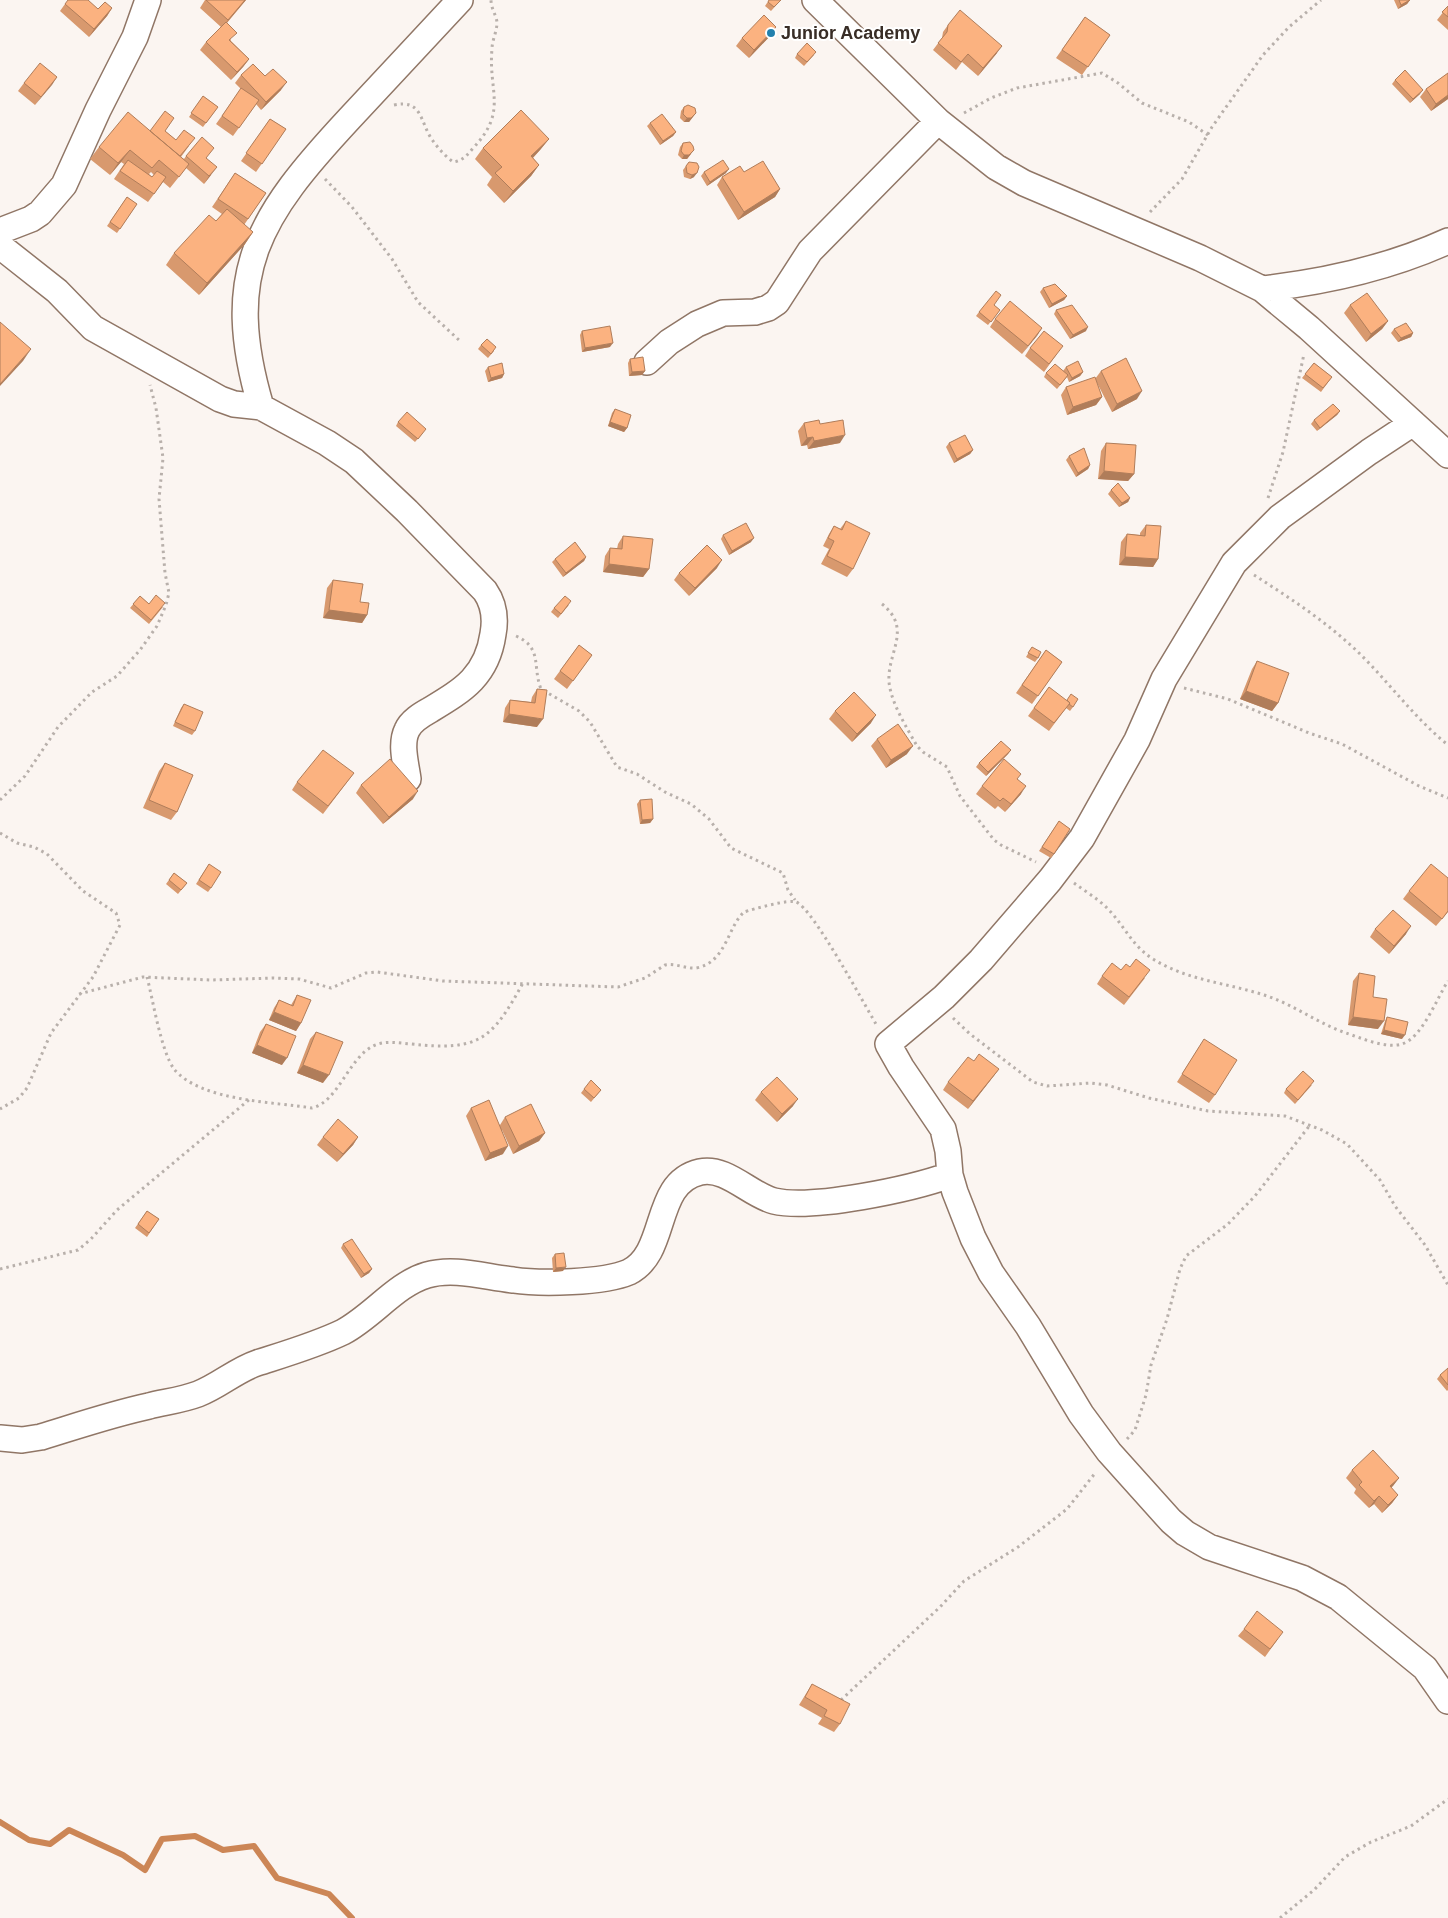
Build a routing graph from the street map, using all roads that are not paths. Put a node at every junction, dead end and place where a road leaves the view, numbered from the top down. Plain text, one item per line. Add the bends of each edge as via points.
1 (148, 0) edge
2 (460, 0) edge
3 (814, 0) edge
4 (941, 123) junction
5 (0, 232) edge
6 (1448, 241) edge
7 (0, 246) edge
8 (1262, 289) junction
9 (647, 362) dead end
10 (261, 406) junction
11 (1413, 423) junction
12 (1448, 455) edge
13 (408, 779) edge
14 (950, 1175) junction
15 (0, 1438) edge
16 (1448, 1701) edge

1 - 5 street via 135,37 64,185 31,220
2 - 10 street via 308,163 281,198 264,229 251,264 244,303 248,357
3 - 4 street
4 - 8 street via 996,167 1024,183 1209,262
4 - 9 street via 810,251 777,302 755,312 723,313 697,324 669,342
6 - 8 street via 1335,276
7 - 10 street via 57,291 93,328 220,399 234,404
8 - 11 street
10 - 13 street via 327,443 366,470 485,591 493,606 492,645 472,682 418,717 406,730 404,743
11 - 12 street
11 - 14 street via 1286,512 1234,563 1163,683 1137,740 1082,838 981,960 888,1044 943,1130
14 - 15 street via 919,1185 799,1204 775,1201 717,1173 700,1172 690,1176 674,1191 648,1256 630,1272 556,1282 514,1281 452,1272 428,1274 411,1281 342,1332 255,1364 198,1394 41,1437 22,1440
14 - 16 street via 973,1238 991,1273 1028,1326 1081,1414 1109,1452 1171,1521 1209,1547 1302,1578 1338,1597 1425,1668

